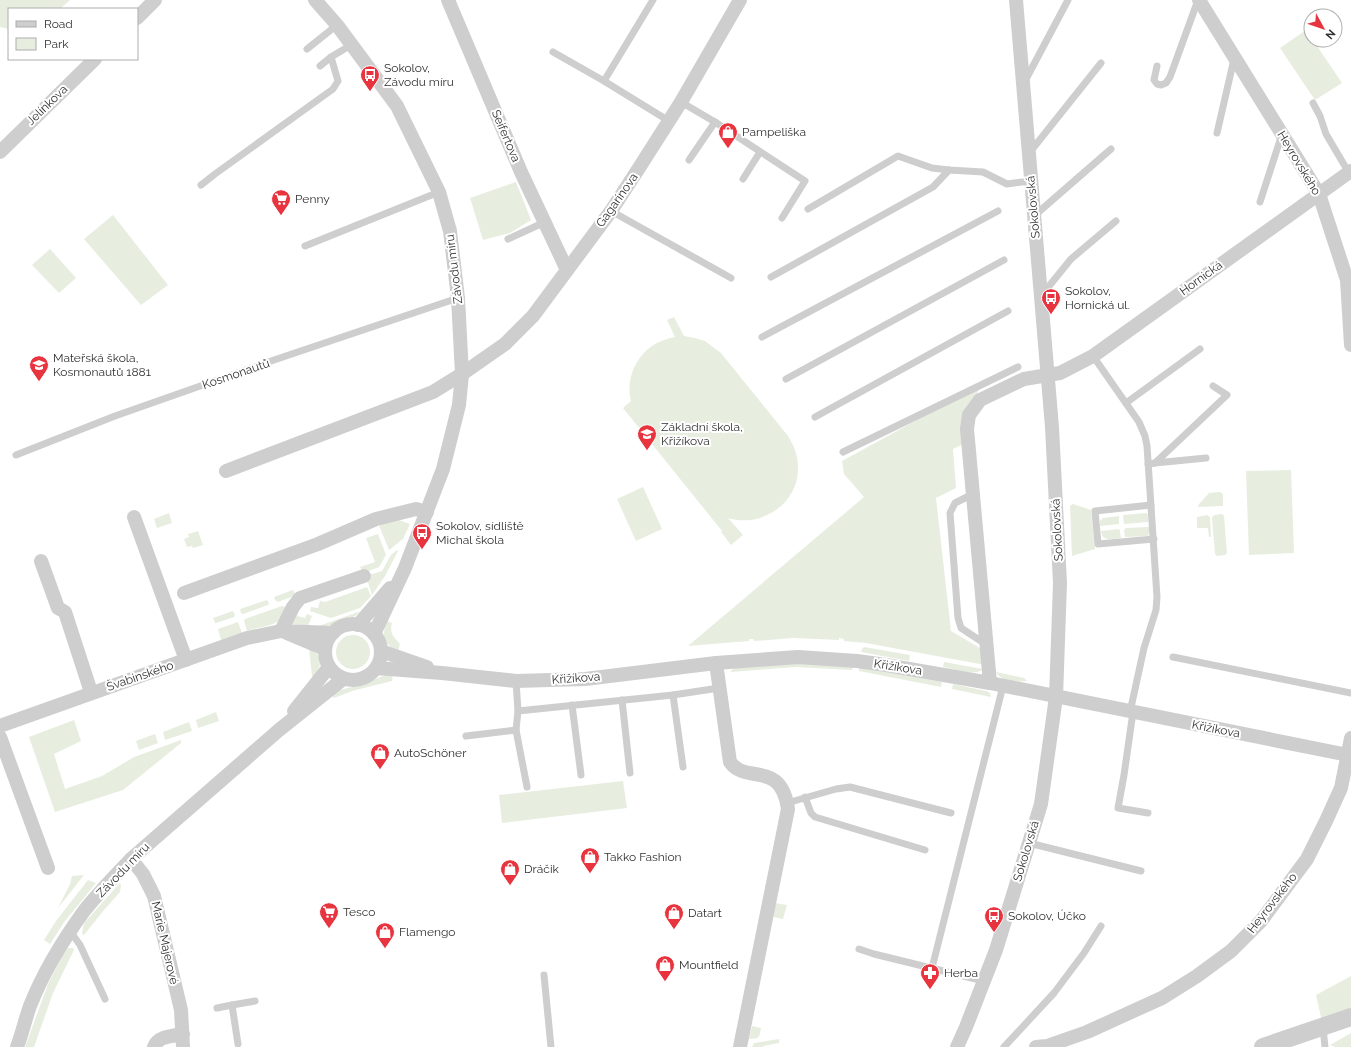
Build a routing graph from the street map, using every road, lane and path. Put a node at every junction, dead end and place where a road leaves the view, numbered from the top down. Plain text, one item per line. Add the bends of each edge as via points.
1 (155, 0) edge
2 (315, 0) edge
3 (448, 0) edge
4 (653, 0) edge
5 (740, 0) edge
6 (1016, 0) edge
7 (1068, 0) edge
8 (1198, 0) edge
9 (138, 17) edge
10 (337, 25) junction
11 (351, 45) junction
12 (307, 49) dead end
13 (553, 52) dead end
14 (331, 57) junction
15 (1234, 57) junction
16 (94, 60) edge
17 (1101, 64) dead end
18 (320, 66) dead end
19 (1157, 66) dead end
20 (604, 81) junction
21 (1023, 84) junction
22 (682, 102) junction
23 (1313, 104) dead end
24 (669, 121) junction
25 (715, 122) junction
26 (1217, 133) dead end
27 (1282, 133) junction
28 (1111, 149) dead end
29 (0, 152) edge
30 (760, 152) junction
31 (1028, 154) junction
32 (689, 160) dead end
33 (949, 170) junction
34 (1350, 172) edge
35 (743, 179) dead end
36 (1030, 181) junction
37 (201, 185) dead end
38 (440, 192) junction
39 (1319, 194) junction
40 (1260, 202) dead end
41 (808, 209) dead end
42 (611, 211) junction
43 (998, 211) dead end
44 (1034, 216) junction
45 (782, 218) dead end
46 (545, 222) junction
47 (1116, 222) dead end
48 (508, 239) dead end
49 (305, 246) dead end
50 (1004, 260) dead end
51 (567, 270) junction
52 (771, 277) dead end
53 (731, 278) dead end
54 (1041, 296) junction
55 (458, 298) junction
56 (1008, 311) dead end
57 (762, 338) dead end
58 (1351, 344) edge
59 (1200, 349) dead end
60 (1093, 356) junction
61 (1018, 367) dead end
62 (462, 374) junction
63 (1047, 375) junction
64 (786, 379) dead end
65 (1213, 386) dead end
66 (1126, 403) junction
67 (815, 417) dead end
68 (843, 452) dead end
69 (16, 455) dead end
70 (1206, 458) dead end
71 (1151, 463) junction
72 (226, 471) dead end
73 (973, 494) junction
74 (1152, 505) junction
75 (427, 512) junction
76 (134, 517) dead end
77 (1154, 539) junction
78 (42, 561) dead end
79 (405, 568) junction
80 (364, 576) dead end
81 (184, 593) dead end
82 (358, 625) junction
83 (281, 631) junction
84 (333, 633) junction
85 (374, 634) junction
86 (987, 645) junction
87 (325, 649) junction
88 (381, 651) junction
89 (1173, 657) dead end
90 (186, 660) junction
91 (716, 663) junction
92 (329, 667) junction
93 (376, 668) junction
94 (442, 673) junction
95 (343, 679) junction
96 (516, 681) junction
97 (996, 685) junction
98 (719, 688) junction
99 (91, 692) junction
100 (1351, 693) edge
101 (673, 695) junction
102 (1056, 697) junction
103 (622, 700) junction
104 (572, 705) junction
105 (518, 711) junction
106 (1132, 712) junction
107 (0, 726) edge
108 (279, 730) junction
109 (516, 730) junction
110 (466, 736) dead end
111 (0, 737) edge
112 (1351, 738) edge
113 (1348, 755) junction
114 (683, 767) dead end
115 (630, 773) dead end
116 (581, 775) dead end
117 (527, 787) dead end
118 (805, 797) junction
119 (787, 802) junction
120 (951, 813) dead end
121 (1148, 813) dead end
122 (1029, 843) junction
123 (925, 850) dead end
124 (131, 859) junction
125 (48, 868) dead end
126 (1141, 871) dead end
127 (1101, 926) dead end
128 (70, 931) junction
129 (859, 949) dead end
130 (932, 968) junction
131 (544, 975) dead end
132 (984, 981) junction
133 (105, 1000) dead end
134 (255, 1001) dead end
135 (232, 1005) junction
136 (217, 1008) dead end
137 (1351, 1018) edge
138 (1323, 1026) junction
139 (183, 1041) edge
140 (238, 1044) dead end
141 (18, 1047) edge
142 (154, 1047) edge
143 (551, 1047) edge
144 (740, 1047) edge
145 (957, 1047) edge
146 (1004, 1047) edge
147 (1036, 1047) edge
148 (1263, 1047) edge
149 (1325, 1047) edge

1 - 9 street
2 - 10 street, Závodu míru
3 - 46 street, Seifertova
4 - 20 lane
5 - 22 street, Gagarinova
6 - 21 street, Sokolovská
7 - 21 lane
8 - 15 street, Heyrovského
8 - 19 lane via 1170,77 1161,85 1154,80
10 - 11 street, Závodu míru
10 - 12 lane
11 - 14 lane
11 - 38 street, Závodu míru via 397,106
13 - 20 lane
14 - 18 lane
14 - 37 lane via 338,81 333,89
15 - 26 lane
15 - 27 street, Heyrovského
16 - 29 street, Jelínkova
17 - 31 lane
20 - 24 lane
21 - 31 street, Sokolovská
22 - 24 street, Gagarinova
22 - 25 lane
23 - 34 lane via 1326,134
24 - 42 street, Gagarinova
25 - 30 lane
25 - 32 lane
27 - 39 street, Heyrovského
27 - 40 lane
28 - 44 lane
30 - 35 lane
30 - 45 lane via 805,181
31 - 36 street, Sokolovská
33 - 36 lane via 983,172 1007,184
33 - 41 lane via 932,168 898,156
33 - 52 lane via 933,188
34 - 39 street, Hornická
36 - 44 street, Sokolovská
38 - 49 lane
38 - 55 street, Závodu míru via 450,231
39 - 58 street, Heyrovského via 1347,280
39 - 60 street, Hornická
42 - 51 street, Gagarinova
42 - 53 lane
43 - 57 lane
44 - 54 street, Sokolovská
46 - 48 lane
46 - 51 street, Seifertova
47 - 54 lane via 1071,259
50 - 64 lane
51 - 62 street, Gagarinova via 533,316 504,344
54 - 63 street, Sokolovská
55 - 62 street, Závodu míru
55 - 69 lane, Kosmonautů via 115,416
56 - 67 lane
59 - 66 lane
60 - 63 street, Hornická via 1060,373
60 - 66 lane
61 - 68 lane
62 - 72 street, Gagarinova via 433,392
62 - 75 street, Závodu míru via 459,405 443,469
63 - 73 street, Hornická via 1024,379 980,400 969,415 967,429
63 - 102 street, Sokolovská via 1060,583
65 - 71 lane via 1227,395
66 - 71 lane via 1143,429
70 - 71 lane
71 - 74 lane
73 - 86 street, Hornická
73 - 86 lane via 955,503 950,513 958,618 961,628
74 - 77 lane
74 - 77 lane via 1095,511 1098,544
75 - 79 street, Závodu míru
75 - 81 street via 416,509 376,519 318,544
76 - 90 street
77 - 106 lane via 1156,610 1144,648
78 - 99 street via 58,608 65,612
79 - 82 street, Závodu míru
79 - 85 street, Závodu míru
80 - 83 street via 300,598
82 - 84 street via 349,624
82 - 85 street
83 - 84 street, Švabinského
83 - 87 street
83 - 90 street, Švabinského via 247,638
84 - 87 street
85 - 88 street
86 - 97 street, Hornická
87 - 92 street via 325,659
88 - 93 street
88 - 94 street, Křižíkova
89 - 100 lane
90 - 99 street, Švabinského
91 - 96 street, Křižíkova via 585,678
91 - 97 street, Křižíkova via 798,657 857,661
91 - 98 street
92 - 95 street
92 - 108 street, Závodu míru
93 - 94 street, Křižíkova
93 - 95 street via 361,679
94 - 96 street, Křižíkova
95 - 108 street, Závodu míru
96 - 105 lane
97 - 102 street, Křižíkova
97 - 130 lane
98 - 101 lane
98 - 119 street via 730,762 739,770 762,775 777,782
99 - 107 street, Švabinského
101 - 103 lane
101 - 114 lane
102 - 106 street, Křižíkova
102 - 122 street, Sokolovská via 1041,804
103 - 104 lane
103 - 115 lane
104 - 105 lane
104 - 116 lane
105 - 109 lane
106 - 113 street, Křižíkova
106 - 121 lane via 1118,808
108 - 124 street, Závodu míru
109 - 110 lane
109 - 117 lane
111 - 125 street
112 - 113 street, Heyrovského
113 - 147 street, Heyrovského via 1340,788 1306,859 1261,921 1231,951 1162,998 1088,1032 1047,1046
118 - 119 lane
118 - 120 lane via 850,787
118 - 123 lane via 815,817
119 - 144 street via 788,809
122 - 126 lane
122 - 132 street, Sokolovská
124 - 128 street, Závodu míru via 85,910
124 - 139 street, Marie Majerové via 143,874 154,896 181,1010
127 - 146 lane via 1054,993
128 - 133 lane via 80,945
128 - 141 street, Závodu míru via 48,968 34,999
129 - 130 lane
130 - 132 lane
131 - 143 lane
132 - 145 street, Sokolovská
134 - 135 lane
135 - 136 lane
135 - 140 lane
137 - 138 street
138 - 148 street
138 - 149 lane
139 - 142 street, Marie Majerové via 160,1039

